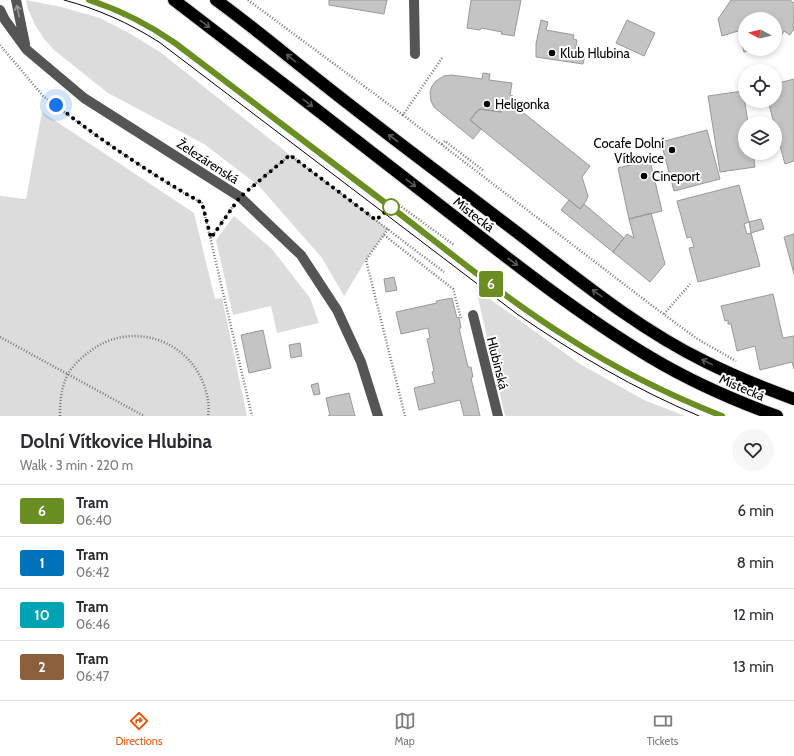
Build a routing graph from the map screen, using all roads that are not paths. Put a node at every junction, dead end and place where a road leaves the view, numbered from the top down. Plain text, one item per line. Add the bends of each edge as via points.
1 (16, 0) edge
2 (174, 0) edge
3 (216, 0) edge
4 (414, 0) edge
5 (0, 10) edge
6 (0, 25) edge
7 (17, 36) junction
8 (27, 50) junction
9 (415, 54) dead end
10 (473, 315) road end
11 (794, 399) edge
12 (378, 416) edge
13 (498, 416) edge
14 (777, 416) edge

8 -> 1 street
2 -> 14 highway, Místecká via 559,297 651,358 744,404
11 -> 3 highway, Místecká via 705,362 616,308
4 - 9 street
5 - 7 street, Železárenská
6 - 7 street
7 - 8 street, Železárenská
8 - 12 street, Železárenská via 84,98 240,197 301,255 337,310 361,362
10 - 13 street, Hlubinská

